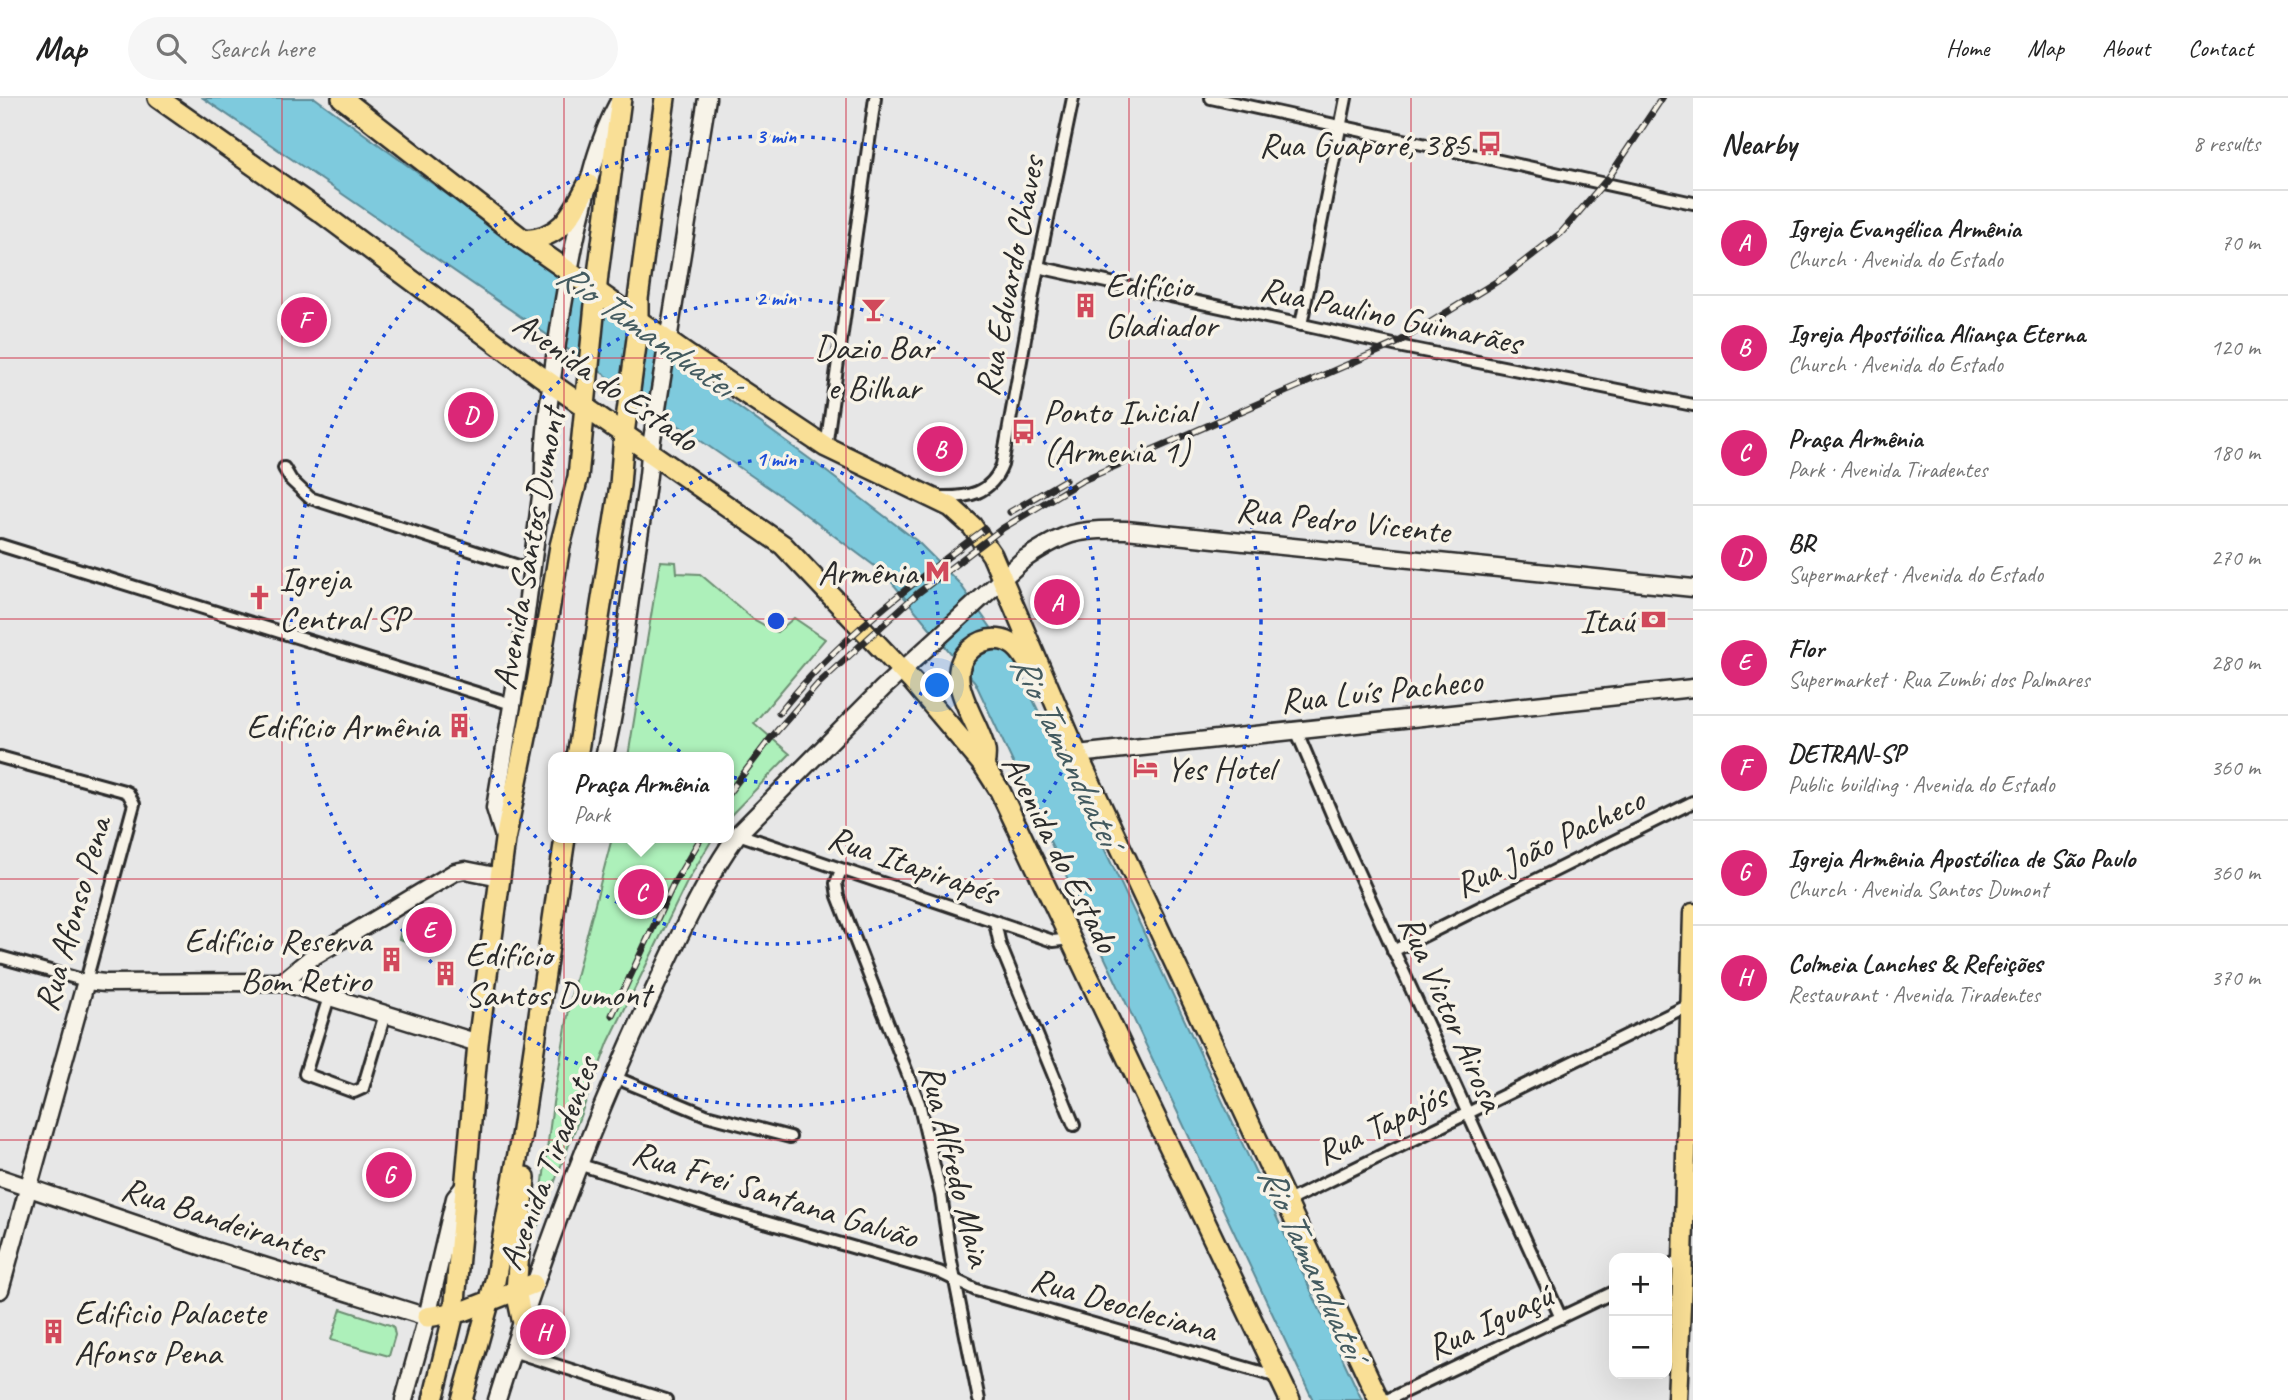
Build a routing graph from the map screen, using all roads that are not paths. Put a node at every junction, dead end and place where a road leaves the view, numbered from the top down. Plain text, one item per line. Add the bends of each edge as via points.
1 (158, 98) edge
2 (341, 98) edge
3 (664, 98) edge
4 (707, 98) edge
5 (875, 98) edge
6 (1073, 98) edge
7 (1211, 98) edge
8 (1346, 98) edge
9 (621, 99) edge
10 (1340, 125) junction
11 (588, 184) junction
12 (1693, 203) edge
13 (524, 240) junction
14 (1038, 267) junction
15 (567, 275) junction
16 (596, 295) junction
17 (1301, 325) junction
18 (638, 326) junction
19 (668, 347) junction
20 (551, 383) junction
21 (1693, 405) edge
22 (586, 408) junction
23 (624, 434) junction
24 (826, 447) junction
25 (650, 452) junction
26 (284, 468) dead end
27 (932, 496) junction
28 (0, 545) edge
29 (531, 570) junction
30 (1002, 580) junction
31 (1693, 588) edge
32 (901, 671) junction
33 (1046, 685) junction
34 (1693, 688) edge
35 (512, 704) junction
36 (1296, 730) junction
37 (578, 752) edge
38 (605, 752) edge
39 (1077, 754) junction
40 (0, 757) edge
41 (985, 766) junction
42 (1693, 802) edge
43 (738, 834) junction
44 (734, 839) edge
45 (505, 840) junction
46 (564, 843) edge
47 (731, 843) edge
48 (841, 870) junction
49 (500, 877) junction
50 (1693, 913) edge
51 (995, 922) junction
52 (1071, 939) junction
53 (1393, 951) junction
54 (0, 957) edge
55 (86, 981) junction
56 (282, 982) junction
57 (329, 997) junction
58 (1689, 1005) junction
59 (385, 1014) junction
60 (478, 1042) junction
61 (614, 1077) junction
62 (1467, 1113) junction
63 (1074, 1125) dead end
64 (521, 1137) junction
65 (790, 1137) dead end
66 (578, 1164) junction
67 (0, 1178) edge
68 (467, 1183) junction
69 (29, 1189) junction
70 (1286, 1202) junction
71 (1683, 1259) junction
72 (1672, 1264) edge
73 (955, 1279) junction
74 (524, 1288) junction
75 (0, 1290) edge
76 (1609, 1294) edge
77 (490, 1302) junction
78 (454, 1313) junction
79 (427, 1317) junction
80 (1561, 1318) junction
81 (522, 1319) joint
82 (512, 1351) junction
83 (1279, 1378) junction
84 (404, 1400) edge
85 (433, 1400) edge
86 (462, 1400) edge
87 (497, 1400) edge
88 (666, 1400) edge
89 (979, 1400) edge
90 (1290, 1400) edge
91 (1379, 1400) edge
92 (1387, 1400) edge
93 (1677, 1400) edge

1 - 20 highway, Avenida do Estado
2 - 13 highway, Avenida do Estado
3 - 18 highway
4 - 19 main road
5 - 24 street
6 - 14 street, Rua Eduardo Chaves
7 - 10 street
8 - 10 street
9 - 11 main road, Avenida Santos Dumont via 604,130
9 - 16 highway, Avenida Santos Dumont
10 - 12 street
10 - 17 street
11 - 13 highway via 562,227 545,237
11 - 15 main road, Avenida Santos Dumont
13 - 15 highway, Avenida do Estado
14 - 17 street, Rua Paulino Guimarães
14 - 27 street, Rua Eduardo Chaves via 998,477 981,492 953,498
15 - 16 highway, Avenida do Estado
15 - 20 main road, Avenida Santos Dumont
16 - 18 highway, Avenida do Estado
16 - 22 highway, Avenida Santos Dumont
17 - 21 street, Rua Paulino Guimarães
18 - 19 highway, Avenida do Estado
18 - 23 highway
19 - 24 highway, Avenida do Estado
19 - 25 main road
20 - 22 highway, Avenida do Estado
20 - 29 main road, Avenida Santos Dumont
22 - 23 highway, Avenida do Estado
22 - 45 highway, Avenida Santos Dumont via 578,477 559,546
23 - 25 highway, Avenida do Estado
23 - 37 highway
24 - 27 highway, Avenida do Estado
25 - 32 highway, Avenida do Estado via 783,545
25 - 38 main road via 648,490
26 - 29 street via 310,498
27 - 30 highway, Avenida do Estado via 972,526
28 - 35 street
29 - 35 main road, Avenida Santos Dumont
30 - 31 main road, Rua Pedro Vicente via 1059,537 1099,529
30 - 32 main road, Avenida Tiradentes
30 - 33 highway, Avenida do Estado
32 - 41 highway, Avenida do Estado
32 - 43 main road, Avenida Tiradentes
33 - 39 highway, Avenida do Estado
33 - 41 highway via 1021,651 1007,641 985,641 962,659 960,688 986,751
34 - 36 main road, Rua Luís Pacheco
35 - 45 main road, Avenida Santos Dumont via 495,808
36 - 39 main road, Rua Luís Pacheco
36 - 53 street, Rua Victor Airosa
39 - 70 highway, Avenida do Estado
40 - 55 street, Rua Afonso Pena via 124,790 132,798 134,809
41 - 52 highway, Avenida do Estado
42 - 53 street, Rua João Pacheco
43 - 44 main road, Avenida Tiradentes
43 - 48 street, Rua Itapirapés
45 - 49 highway, Avenida Santos Dumont
46 - 64 highway
47 - 61 main road, Avenida Tiradentes via 663,971
48 - 51 street, Rua Itapirapés
48 - 73 street, Rua Alfredo Maia via 838,896 919,1103
49 - 56 main road via 455,872 311,958
49 - 60 highway, Avenida Santos Dumont
50 - 58 main road
51 - 52 street, Rua Itapirapés via 1053,941
51 - 63 street
52 - 83 highway, Avenida do Estado
53 - 62 street, Rua Victor Airosa
54 - 55 street
55 - 56 main road
55 - 69 main road, Rua Afonso Pena
56 - 57 main road
57 - 59 main road
57 - 59 street via 305,1074 354,1092 363,1088
58 - 62 street, Rua Tapajós
58 - 71 main road
59 - 60 main road
60 - 68 highway, Avenida Santos Dumont
61 - 65 street via 706,1115
61 - 66 main road, Avenida Tiradentes
62 - 70 street, Rua Tapajós
62 - 80 street, Rua Victor Airosa
64 - 74 highway via 527,1157
64 - 77 highway
66 - 73 street, Rua Frei Santana Galvão
66 - 74 main road, Avenida Tiradentes
67 - 69 main road, Rua Bandeirantes
68 - 78 highway, Avenida Santos Dumont
68 - 79 main road, Avenida Santos Dumont via 456,1198
69 - 75 main road, Rua Afonso Pena
69 - 79 main road, Rua Bandeirantes
70 - 91 highway, Avenida do Estado
71 - 72 street
71 - 93 main road
73 - 83 street, Rua Deocleciana via 976,1290
73 - 89 street, Rua Alfredo Maia
74 - 77 highway
74 - 81 highway
76 - 80 street, Rua Iguaçú
77 - 78 highway
77 - 86 highway, Avenida Tiradentes
78 - 79 highway
78 - 85 highway
79 - 84 main road
80 - 92 street, Rua Iguaçú
81 - 82 main road, Avenida Tiradentes
82 - 87 main road, Avenida Tiradentes
82 - 88 street
83 - 90 highway, Avenida do Estado

